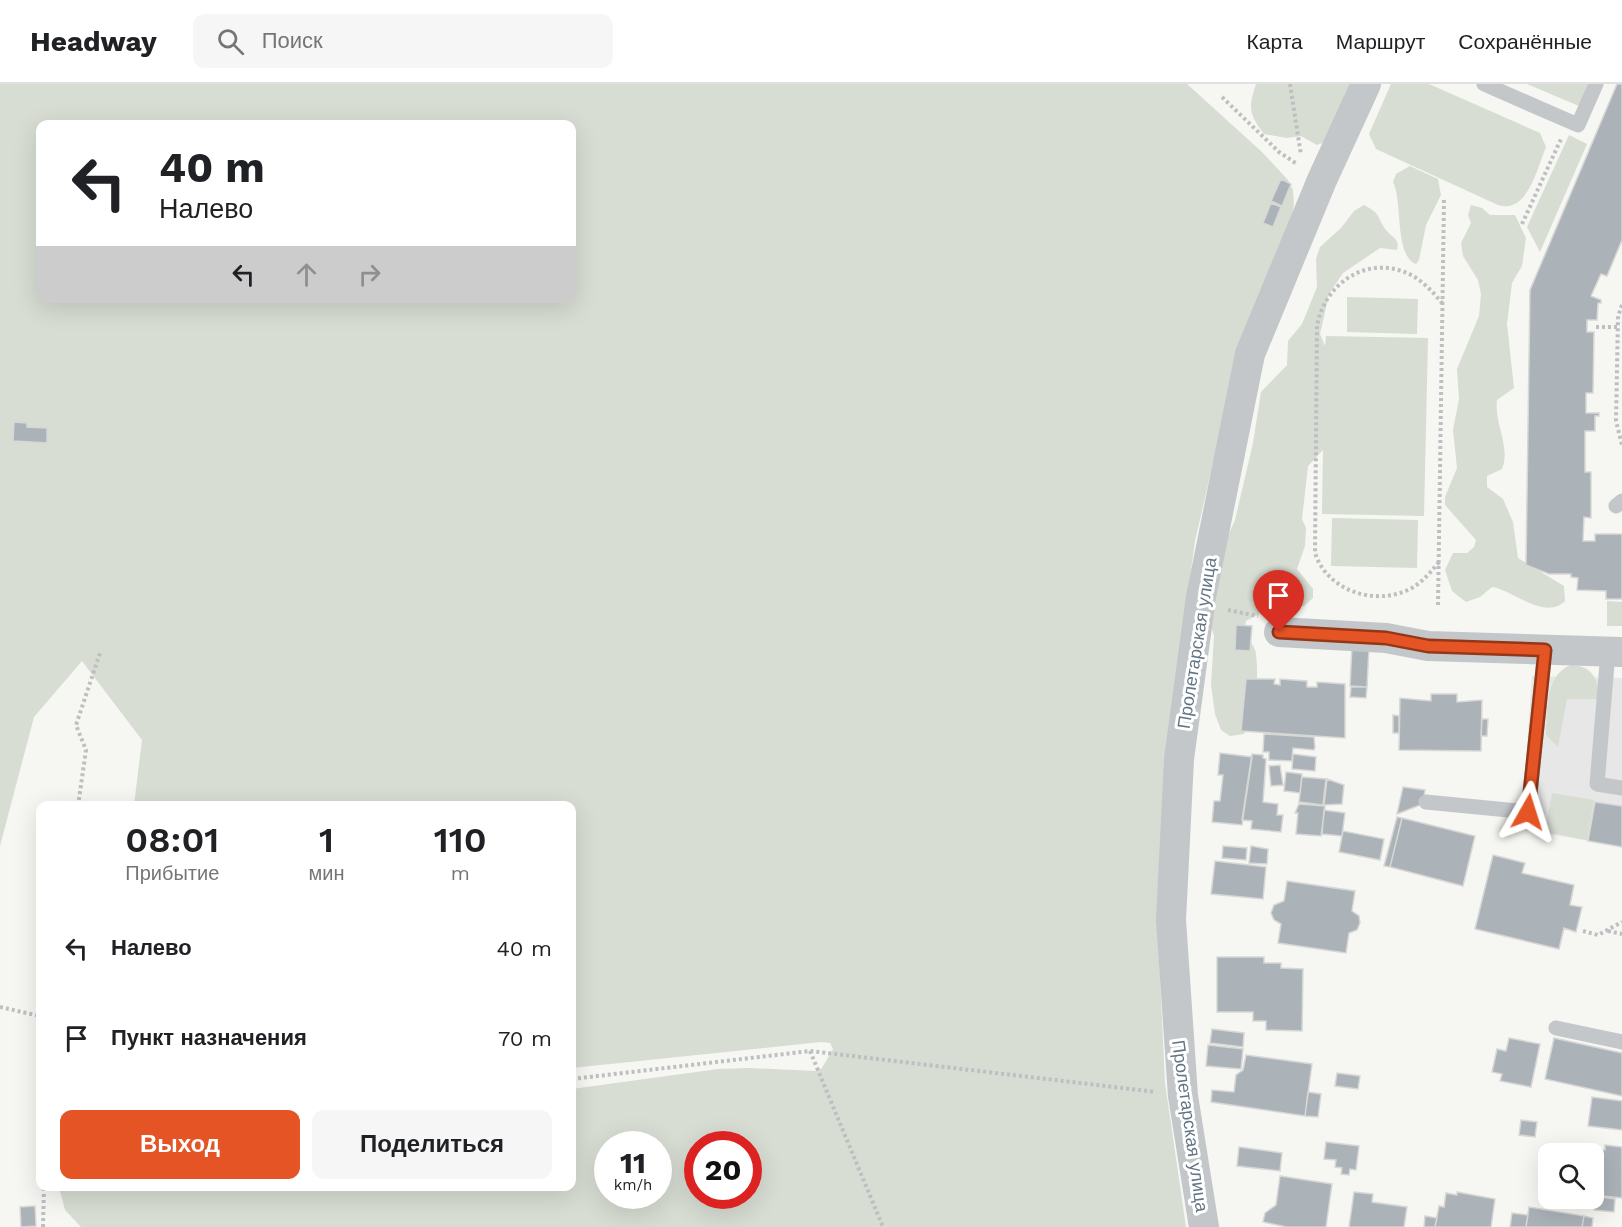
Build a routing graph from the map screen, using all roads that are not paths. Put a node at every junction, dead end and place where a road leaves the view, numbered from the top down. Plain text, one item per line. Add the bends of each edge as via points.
1 (1366, 84) edge
2 (1596, 84) edge
3 (1493, 86) edge
4 (1279, 632) dead end
5 (1545, 650) junction
6 (1615, 652) edge
7 (1622, 788) edge
8 (1426, 802) dead end
9 (1556, 1028) dead end
10 (1622, 1042) edge
11 (1204, 1227) edge

1 - 11 street, Пролетарская улица via 1250,354 1201,597 1179,759 1171,920 1183,1096
2 - 3 lane via 1578,125
4 - 5 street via 1386,638 1428,646
5 - 6 street
5 - 8 lane via 1528,812
6 - 7 lane via 1596,784
9 - 10 lane

